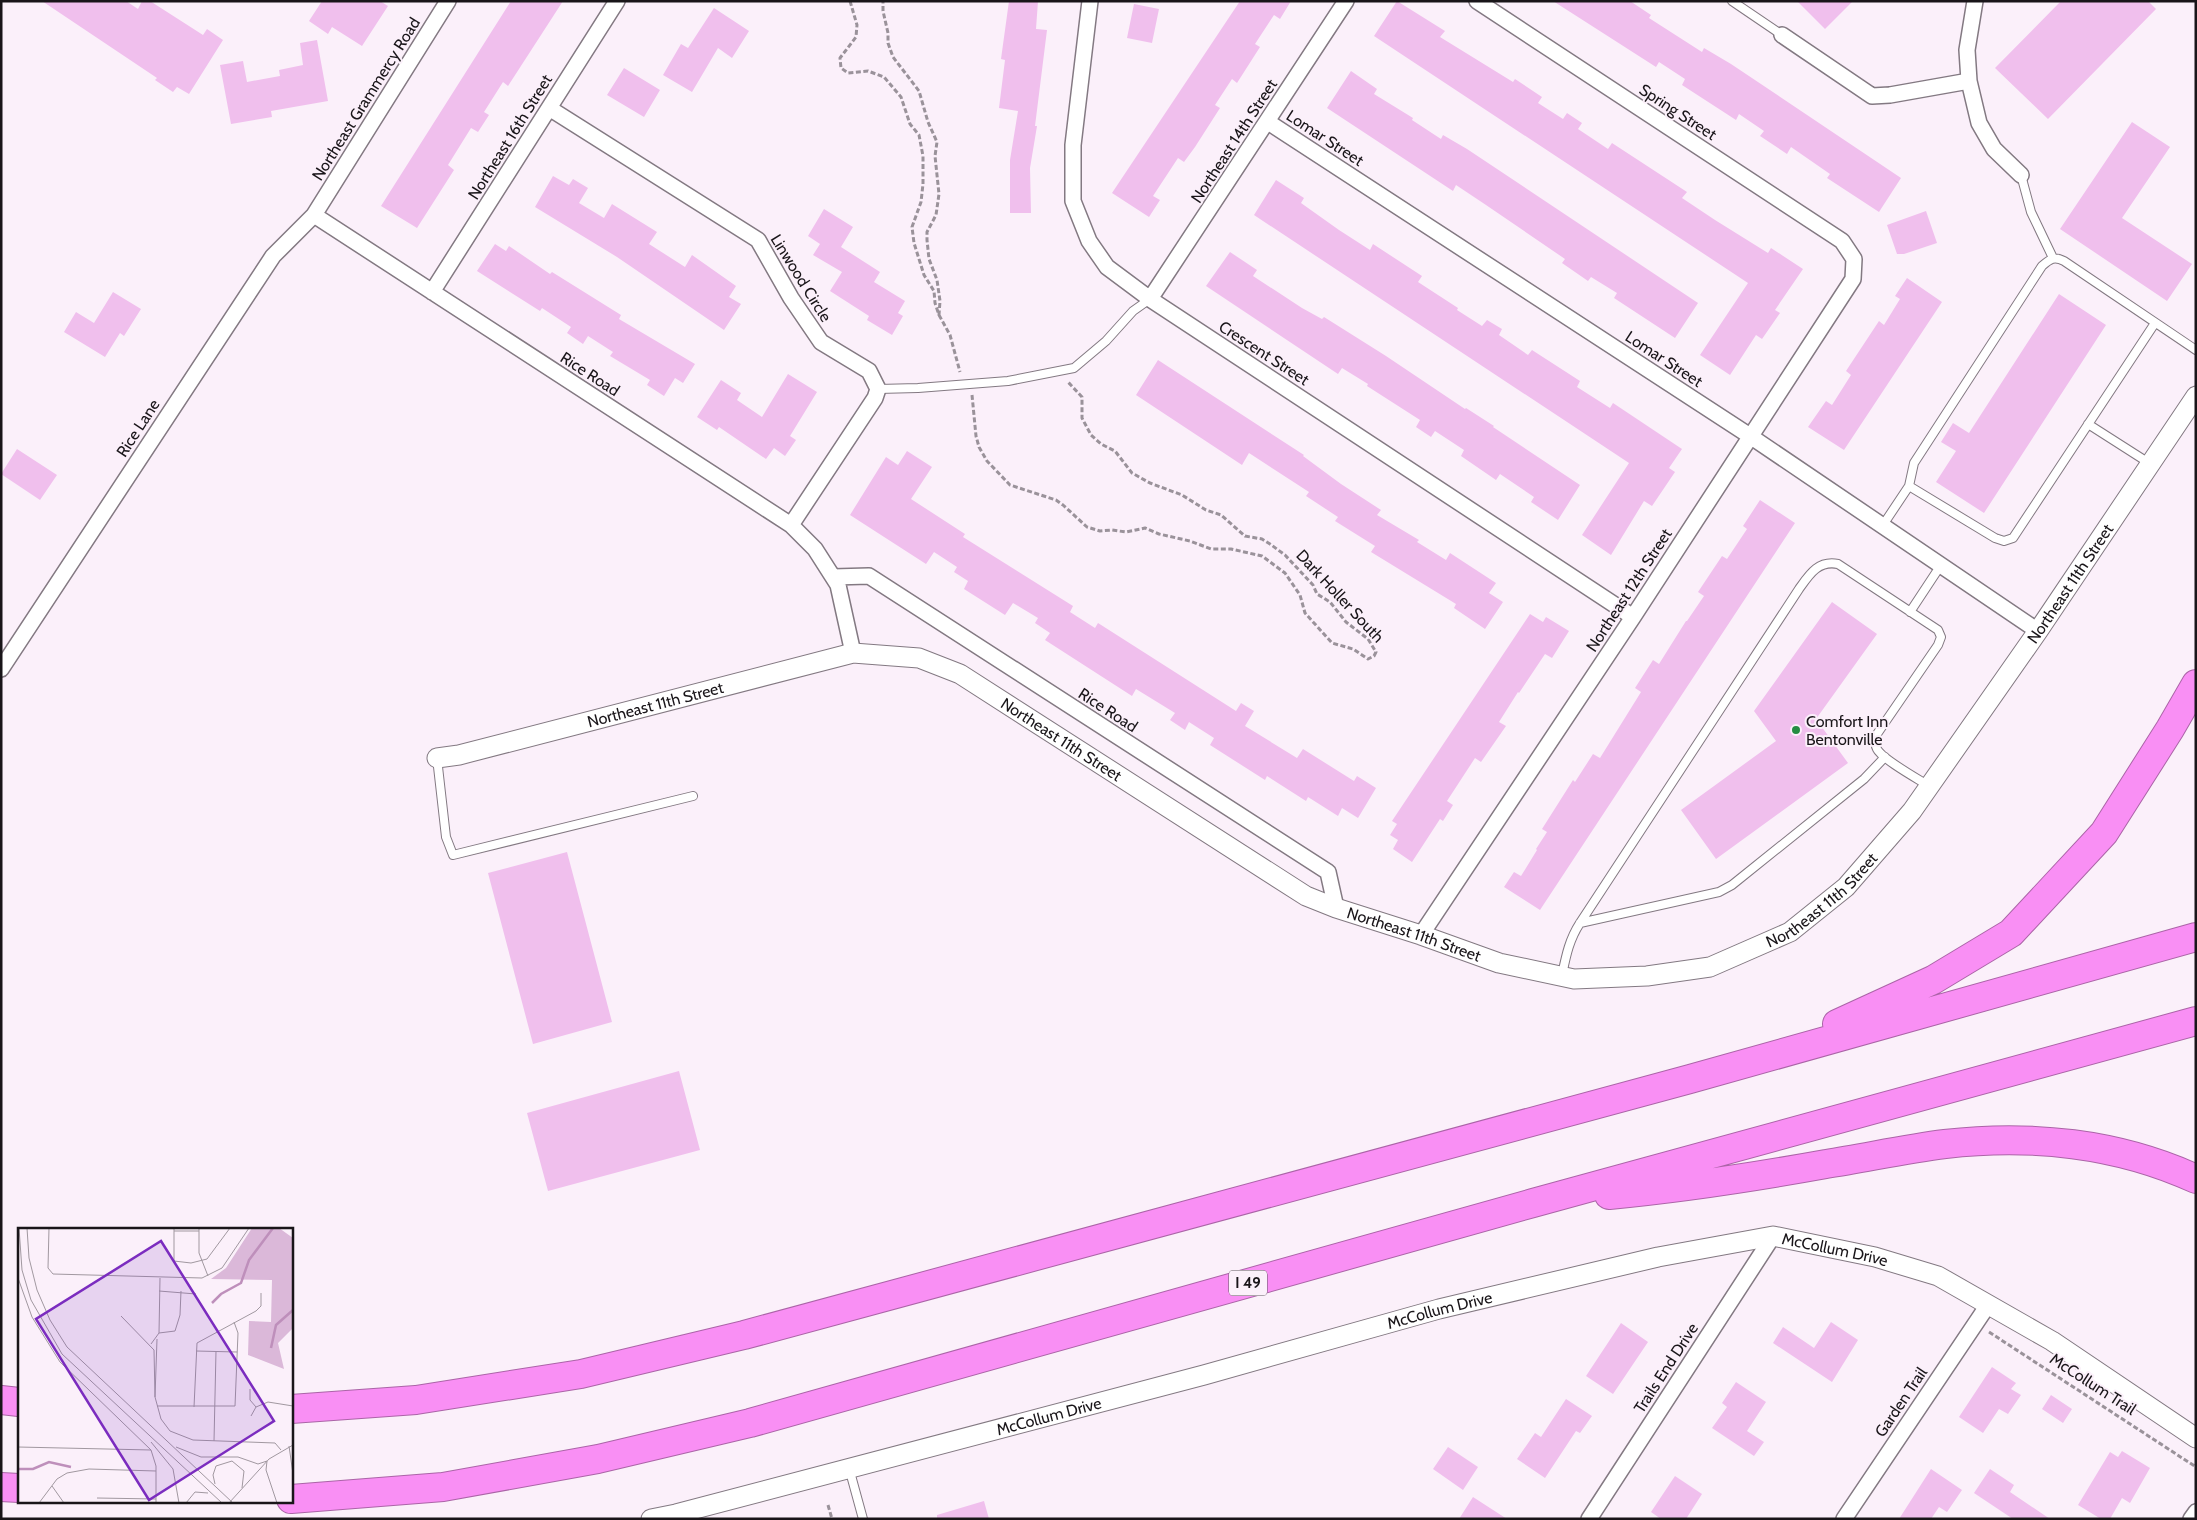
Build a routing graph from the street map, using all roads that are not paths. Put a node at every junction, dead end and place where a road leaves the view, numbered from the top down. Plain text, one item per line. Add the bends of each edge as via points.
1 (448, 1) edge
2 (617, 1) edge
3 (1090, 1) edge
4 (1346, 1) edge
5 (1477, 1) edge
6 (1732, 1) edge
7 (1975, 1) edge
8 (1782, 35) joint
9 (1969, 82) junction
10 (549, 108) junction
11 (1268, 122) junction
12 (2021, 175) joint
13 (314, 215) junction
14 (2053, 258) junction
15 (1854, 259) joint
16 (432, 292) junction
17 (1150, 299) junction
18 (2155, 323) junction
19 (2196, 350) edge
20 (878, 388) junction
21 (2196, 396) edge
22 (2088, 424) junction
23 (1750, 436) junction
24 (2151, 464) junction
25 (1909, 486) junction
26 (791, 525) junction
27 (1883, 525) junction
28 (1941, 565) junction
29 (833, 577) junction
30 (1910, 612) junction
31 (1633, 617) junction
32 (2038, 631) junction
33 (853, 653) junction
34 (1, 669) edge
35 (2196, 684) edge
36 (1885, 757) junction
37 (437, 758) joint
38 (1929, 786) junction
39 (693, 796) dead end
40 (1336, 908) junction
41 (1580, 922) junction
42 (1421, 934) junction
43 (2196, 937) edge
44 (1562, 977) junction
45 (2196, 1021) edge
46 (1690, 1079) junction
47 (2196, 1179) edge
48 (1533, 1203) junction
49 (1773, 1236) junction
50 (1988, 1305) junction
51 (1, 1400) edge
52 (18, 1402) edge
53 (292, 1408) edge
54 (2196, 1438) edge
55 (850, 1468) junction
56 (1, 1487) edge
57 (18, 1488) edge
58 (292, 1499) edge
59 (2196, 1512) edge
60 (700, 1513) edge
61 (651, 1519) edge
62 (863, 1519) edge
63 (1588, 1519) edge
64 (1844, 1519) edge
65 (2192, 1519) edge

1 - 13 street, Northeast Grammercy Road
2 - 10 street, Northeast 16th Street
3 - 17 street, Crescent Street via 1073,144 1073,200 1089,241 1107,267
4 - 11 street, Northeast 14th Street
5 - 15 street, Spring Street via 1842,241
6 - 8 lane
7 - 9 street via 1967,50
8 - 9 street via 1872,96
9 - 12 street via 1979,123 1994,149
10 - 16 street, Northeast 16th Street
10 - 20 street, Linwood Circle via 758,240 791,298 822,342 868,371
11 - 17 street, Northeast 14th Street
11 - 23 street, Lomar Street
12 - 14 lane via 2031,212
13 - 16 street, Rice Road
13 - 34 street, Rice Lane via 273,256
14 - 18 lane via 2064,260
14 - 25 lane via 2042,266 1914,463
15 - 23 street, Northeast 12th Street via 1853,279
16 - 26 street, Rice Road
17 - 20 lane via 1133,311 1074,368 1008,381
17 - 31 street, Crescent Street
18 - 19 lane
18 - 22 lane
20 - 26 street via 875,398
21 - 24 street, Northeast 11th Street
22 - 24 lane
22 - 25 lane via 2013,538 2004,541 1995,538
23 - 27 street, Lomar Street
23 - 31 street, Northeast 12th Street
24 - 32 street, Northeast 11th Street
25 - 27 lane
26 - 29 street, Rice Road via 815,549
27 - 28 street, Lomar Street
28 - 30 lane
28 - 32 street, Lomar Street
29 - 33 street, Rice Road via 838,585
29 - 40 street, Rice Road via 869,576 1328,872
30 - 36 lane via 1938,630 1941,636 1877,734 1877,750
30 - 41 lane via 1838,564 1828,562 1810,573
31 - 42 street, Northeast 12th Street
32 - 38 street, Northeast 11th Street
33 - 37 street, Northeast 11th Street via 488,748
33 - 40 street, Northeast 11th Street via 918,658 960,674 1306,896
35 - 46 highway via 2104,833 2011,933 1933,980 1816,1033
36 - 38 lane
36 - 41 lane via 1864,779 1719,892
37 - 39 lane via 446,837 452,856
38 - 44 street, Northeast 11th Street via 1912,811 1846,887 1790,932 1710,967 1647,976
40 - 42 street, Northeast 11th Street
41 - 44 lane via 1571,936
42 - 44 street, Northeast 11th Street via 1499,963
43 - 46 highway
45 - 48 highway, I 49
46 - 53 highway via 773,1328 581,1374 416,1400
47 - 48 highway via 2174,1169 2102,1148 2058,1141 1997,1140 1945,1144 1687,1188
48 - 58 highway, I 49 via 768,1418 617,1455 443,1487
49 - 50 street, McCollum Drive via 1875,1257 1938,1276
49 - 55 street, McCollum Drive via 1658,1257 1439,1309
49 - 63 street, Trails End Drive
50 - 54 street, McCollum Drive via 2052,1341
50 - 64 street, Garden Trail
51 - 52 highway
55 - 60 street, McCollum Drive
55 - 62 lane
56 - 57 highway
59 - 65 street
60 - 61 street, McCollum Drive

